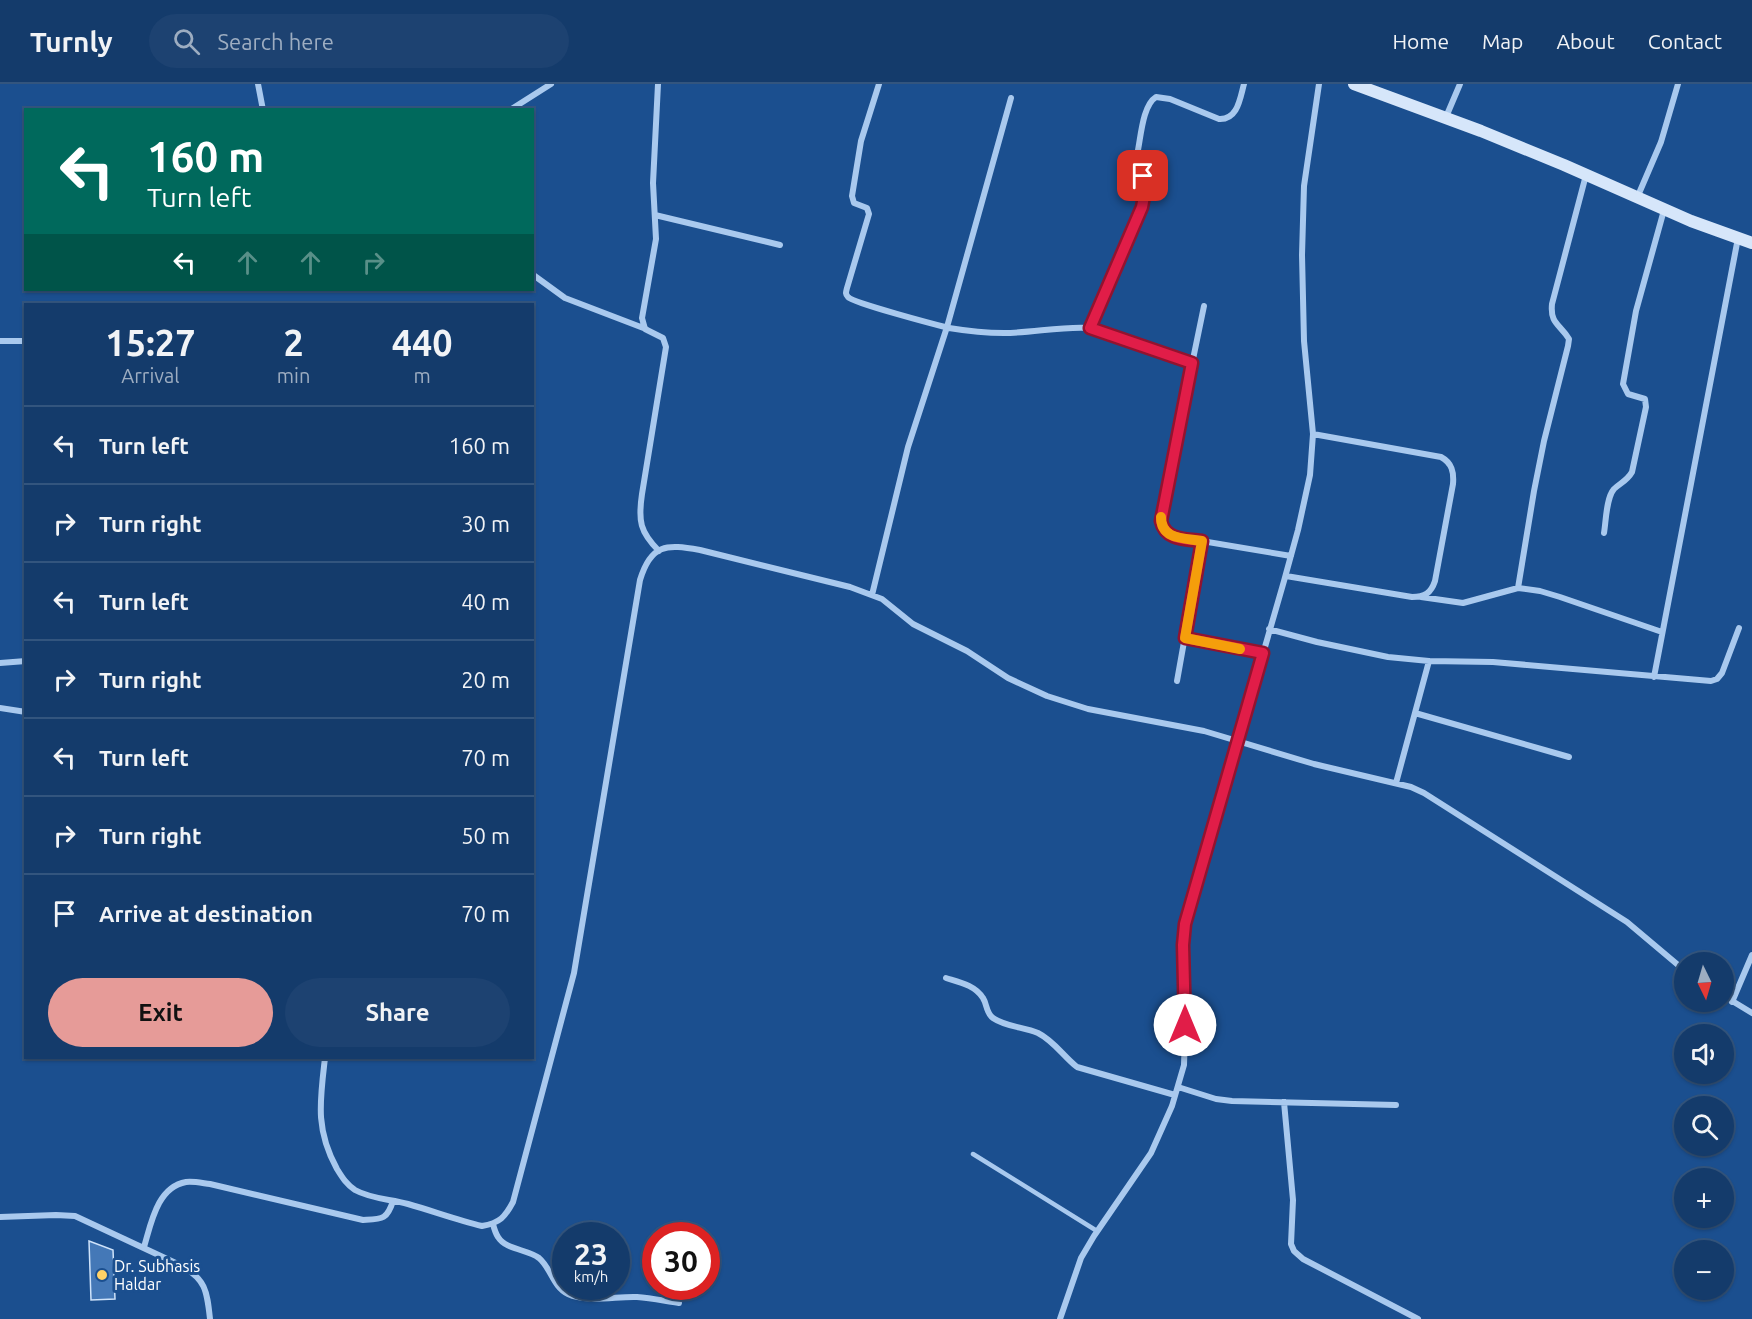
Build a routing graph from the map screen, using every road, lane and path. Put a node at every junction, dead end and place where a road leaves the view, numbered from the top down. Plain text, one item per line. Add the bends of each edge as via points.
1 (258, 84) edge
2 (551, 84) edge
3 (658, 84) edge
4 (879, 84) edge
5 (1244, 84) edge
6 (1319, 84) edge
7 (1354, 84) edge
8 (1460, 84) edge
9 (1678, 84) edge
10 (1375, 88) edge
11 (1011, 98) dead end
12 (263, 108) edge
13 (513, 108) edge
14 (1446, 117) junction
15 (1586, 175) junction
16 (1637, 198) junction
17 (1664, 209) junction
18 (655, 216) junction
19 (1738, 238) junction
20 (1752, 243) edge
21 (780, 245) dead end
22 (534, 275) edge
23 (1204, 306) dead end
24 (947, 327) junction
25 (1090, 328) junction
26 (646, 330) junction
27 (0, 341) edge
28 (24, 341) edge
29 (1192, 363) junction
30 (1313, 434) junction
31 (1604, 533) dead end
32 (1202, 541) junction
33 (659, 551) junction
34 (1291, 556) junction
35 (1286, 576) junction
36 (1518, 588) junction
37 (872, 595) junction
38 (1421, 597) junction
39 (1739, 628) dead end
40 (1269, 629) junction
41 (1662, 632) junction
42 (1185, 638) junction
43 (1263, 653) junction
44 (24, 661) edge
45 (1429, 661) junction
46 (0, 663) edge
47 (1654, 677) junction
48 (1177, 681) dead end
49 (0, 708) edge
50 (24, 711) edge
51 (1415, 713) junction
52 (1238, 741) junction
53 (1569, 758) dead end
54 (1396, 783) junction
55 (1752, 955) edge
56 (1674, 962) edge
57 (946, 978) dead end
58 (1734, 997) edge
59 (1734, 1003) edge
60 (1752, 1013) edge
61 (325, 1059) edge
62 (1178, 1087) junction
63 (1175, 1095) junction
64 (1284, 1102) junction
65 (1396, 1105) dead end
66 (973, 1154) dead end
67 (393, 1201) junction
68 (0, 1217) edge
69 (493, 1224) junction
70 (1097, 1231) junction
71 (144, 1247) junction
72 (679, 1303) dead end
73 (210, 1319) edge
74 (1060, 1319) edge
75 (1418, 1319) edge

1 - 12 street
2 - 13 street
3 - 18 street
4 - 24 street via 861,141 852,196 854,202 867,208 868,219 846,293 863,304
5 - 25 street via 1236,109 1226,119 1170,99 1151,100 1138,150 1146,186 1142,207
6 - 30 street via 1304,186 1303,243 1304,341
7 - 10 street
8 - 14 street
9 - 16 street via 1661,142
10 - 14 street
11 - 24 street
14 - 15 street
15 - 16 street
15 - 36 street via 1552,304 1554,322 1569,339 1542,451
16 - 17 street
17 - 19 street
17 - 31 street via 1636,311 1623,384 1628,394 1644,399 1646,407 1632,472 1610,496
18 - 21 street
18 - 26 street via 656,239 642,318
19 - 20 street
19 - 41 street
22 - 26 street via 565,298
23 - 29 street
24 - 25 street via 1002,333
24 - 37 street via 908,447
25 - 29 street
26 - 33 street via 663,338 666,347 640,511 644,533
27 - 28 street
29 - 32 street via 1161,521 1166,533 1172,536
30 - 34 street via 1310,475
30 - 38 street via 1441,457 1450,465 1453,484 1435,581
32 - 34 street
32 - 42 street
33 - 37 street via 674,546 700,550
33 - 69 street via 647,562 640,580 574,973 513,1202 501,1220
34 - 35 street
35 - 38 street
35 - 40 street
36 - 38 street via 1463,603
36 - 41 street via 1560,597
37 - 52 street via 913,624 1047,696 1089,709
39 - 47 street via 1717,679
40 - 43 street
40 - 45 street via 1388,657
41 - 47 street
42 - 43 street
42 - 48 street
43 - 52 street
44 - 46 street
45 - 47 street via 1493,662
45 - 51 street
49 - 50 street
51 - 53 street
51 - 54 street
52 - 54 street
52 - 62 street via 1185,924 1184,1065
54 - 56 street via 1424,793 1627,922
55 - 58 street
57 - 63 street via 970,986 984,999 991,1016 1036,1032 1077,1067
59 - 60 street
61 - 67 street via 320,1106 327,1151 355,1190
62 - 63 street
62 - 64 street via 1224,1100
63 - 70 street via 1151,1153
64 - 65 street
64 - 75 street via 1294,1251
66 - 70 lane
67 - 69 street via 473,1224
67 - 71 street via 386,1217 363,1220 187,1182 173,1186 163,1196
68 - 71 street via 75,1216
69 - 72 street via 498,1239 539,1258 567,1294
70 - 74 street via 1081,1258
71 - 73 street via 194,1272 202,1283

